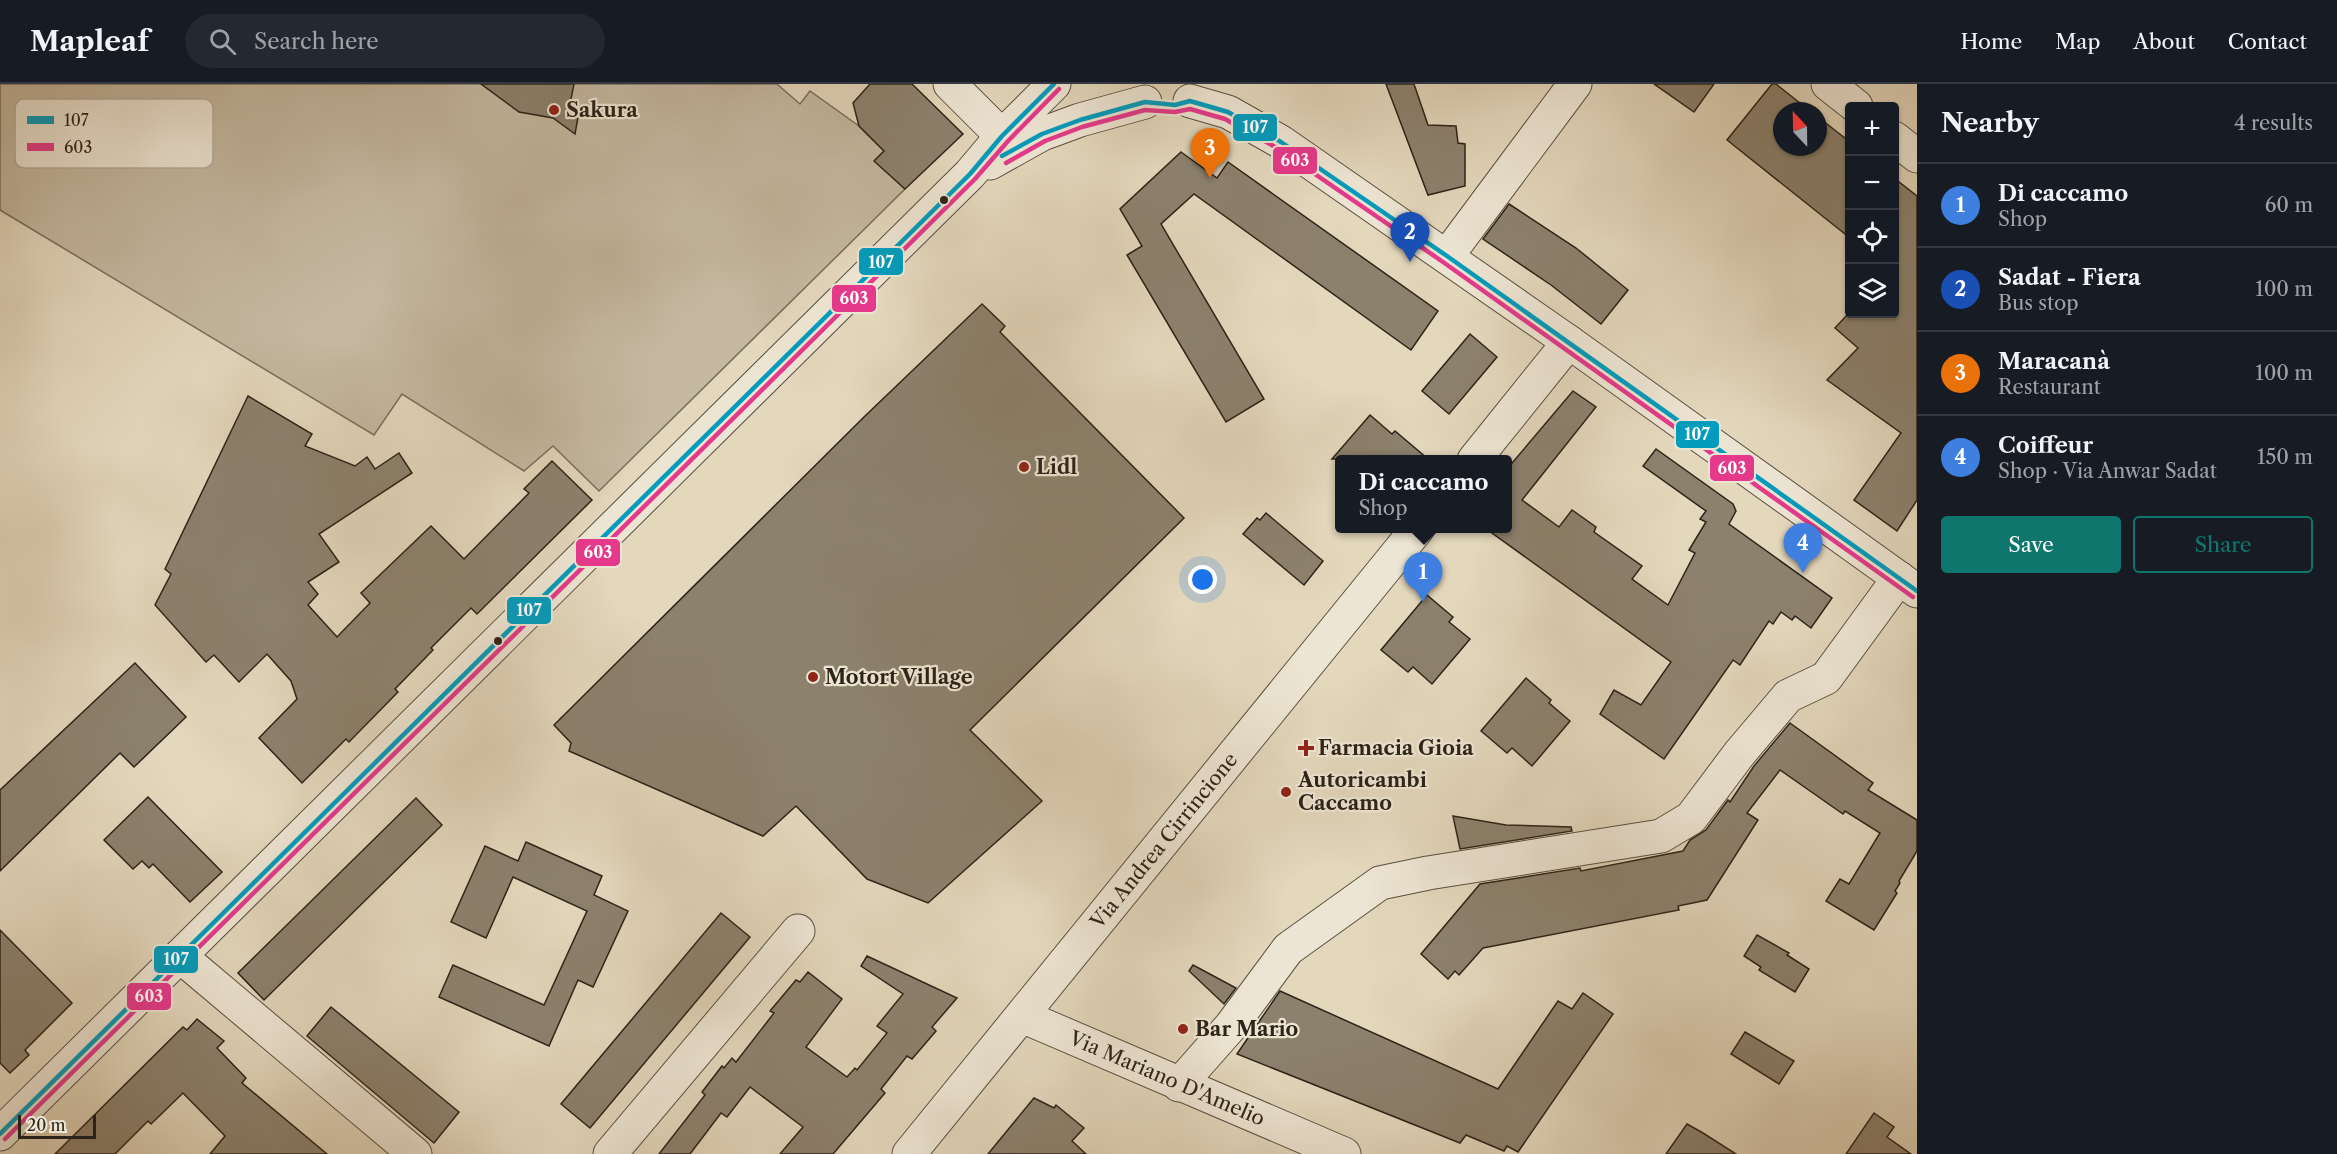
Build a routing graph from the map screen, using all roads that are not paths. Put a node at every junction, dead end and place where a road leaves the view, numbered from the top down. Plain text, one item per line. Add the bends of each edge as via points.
1 (950, 84) edge
2 (1054, 84) edge
3 (1575, 84) edge
4 (1828, 84) edge
5 (1200, 92) edge
6 (1133, 93) edge
7 (1851, 102) edge
8 (1002, 136) junction
9 (1899, 142) edge
10 (1917, 156) edge
11 (970, 174) junction
12 (1447, 256) junction
13 (1569, 342) junction
14 (1477, 455) edge
15 (1414, 533) edge
16 (1908, 585) edge
17 (798, 931) dead end
18 (180, 956) junction
19 (1022, 1016) junction
20 (1179, 1085) junction
21 (0, 1134) edge
22 (415, 1154) edge
23 (610, 1154) edge
24 (909, 1154) edge
25 (1344, 1154) edge

1 - 8 street
2 - 8 street
3 - 12 street
4 - 7 street
5 - 6 street via 1175,105 1160,105
5 - 12 street
6 - 11 street via 1042,134
8 - 11 street
9 - 10 street
11 - 18 street
12 - 13 street
13 - 14 street
13 - 16 street
15 - 19 street, Via Andrea Cirrincione
16 - 20 street via 1826,678 1788,696 1691,818 1661,836 1380,883 1288,949 1231,1026
17 - 23 street
18 - 21 street
18 - 22 street
19 - 20 street, Via Mariano D'Amelio
19 - 24 street, Via Andrea Cirrincione
20 - 25 street, Via Mariano D'Amelio

